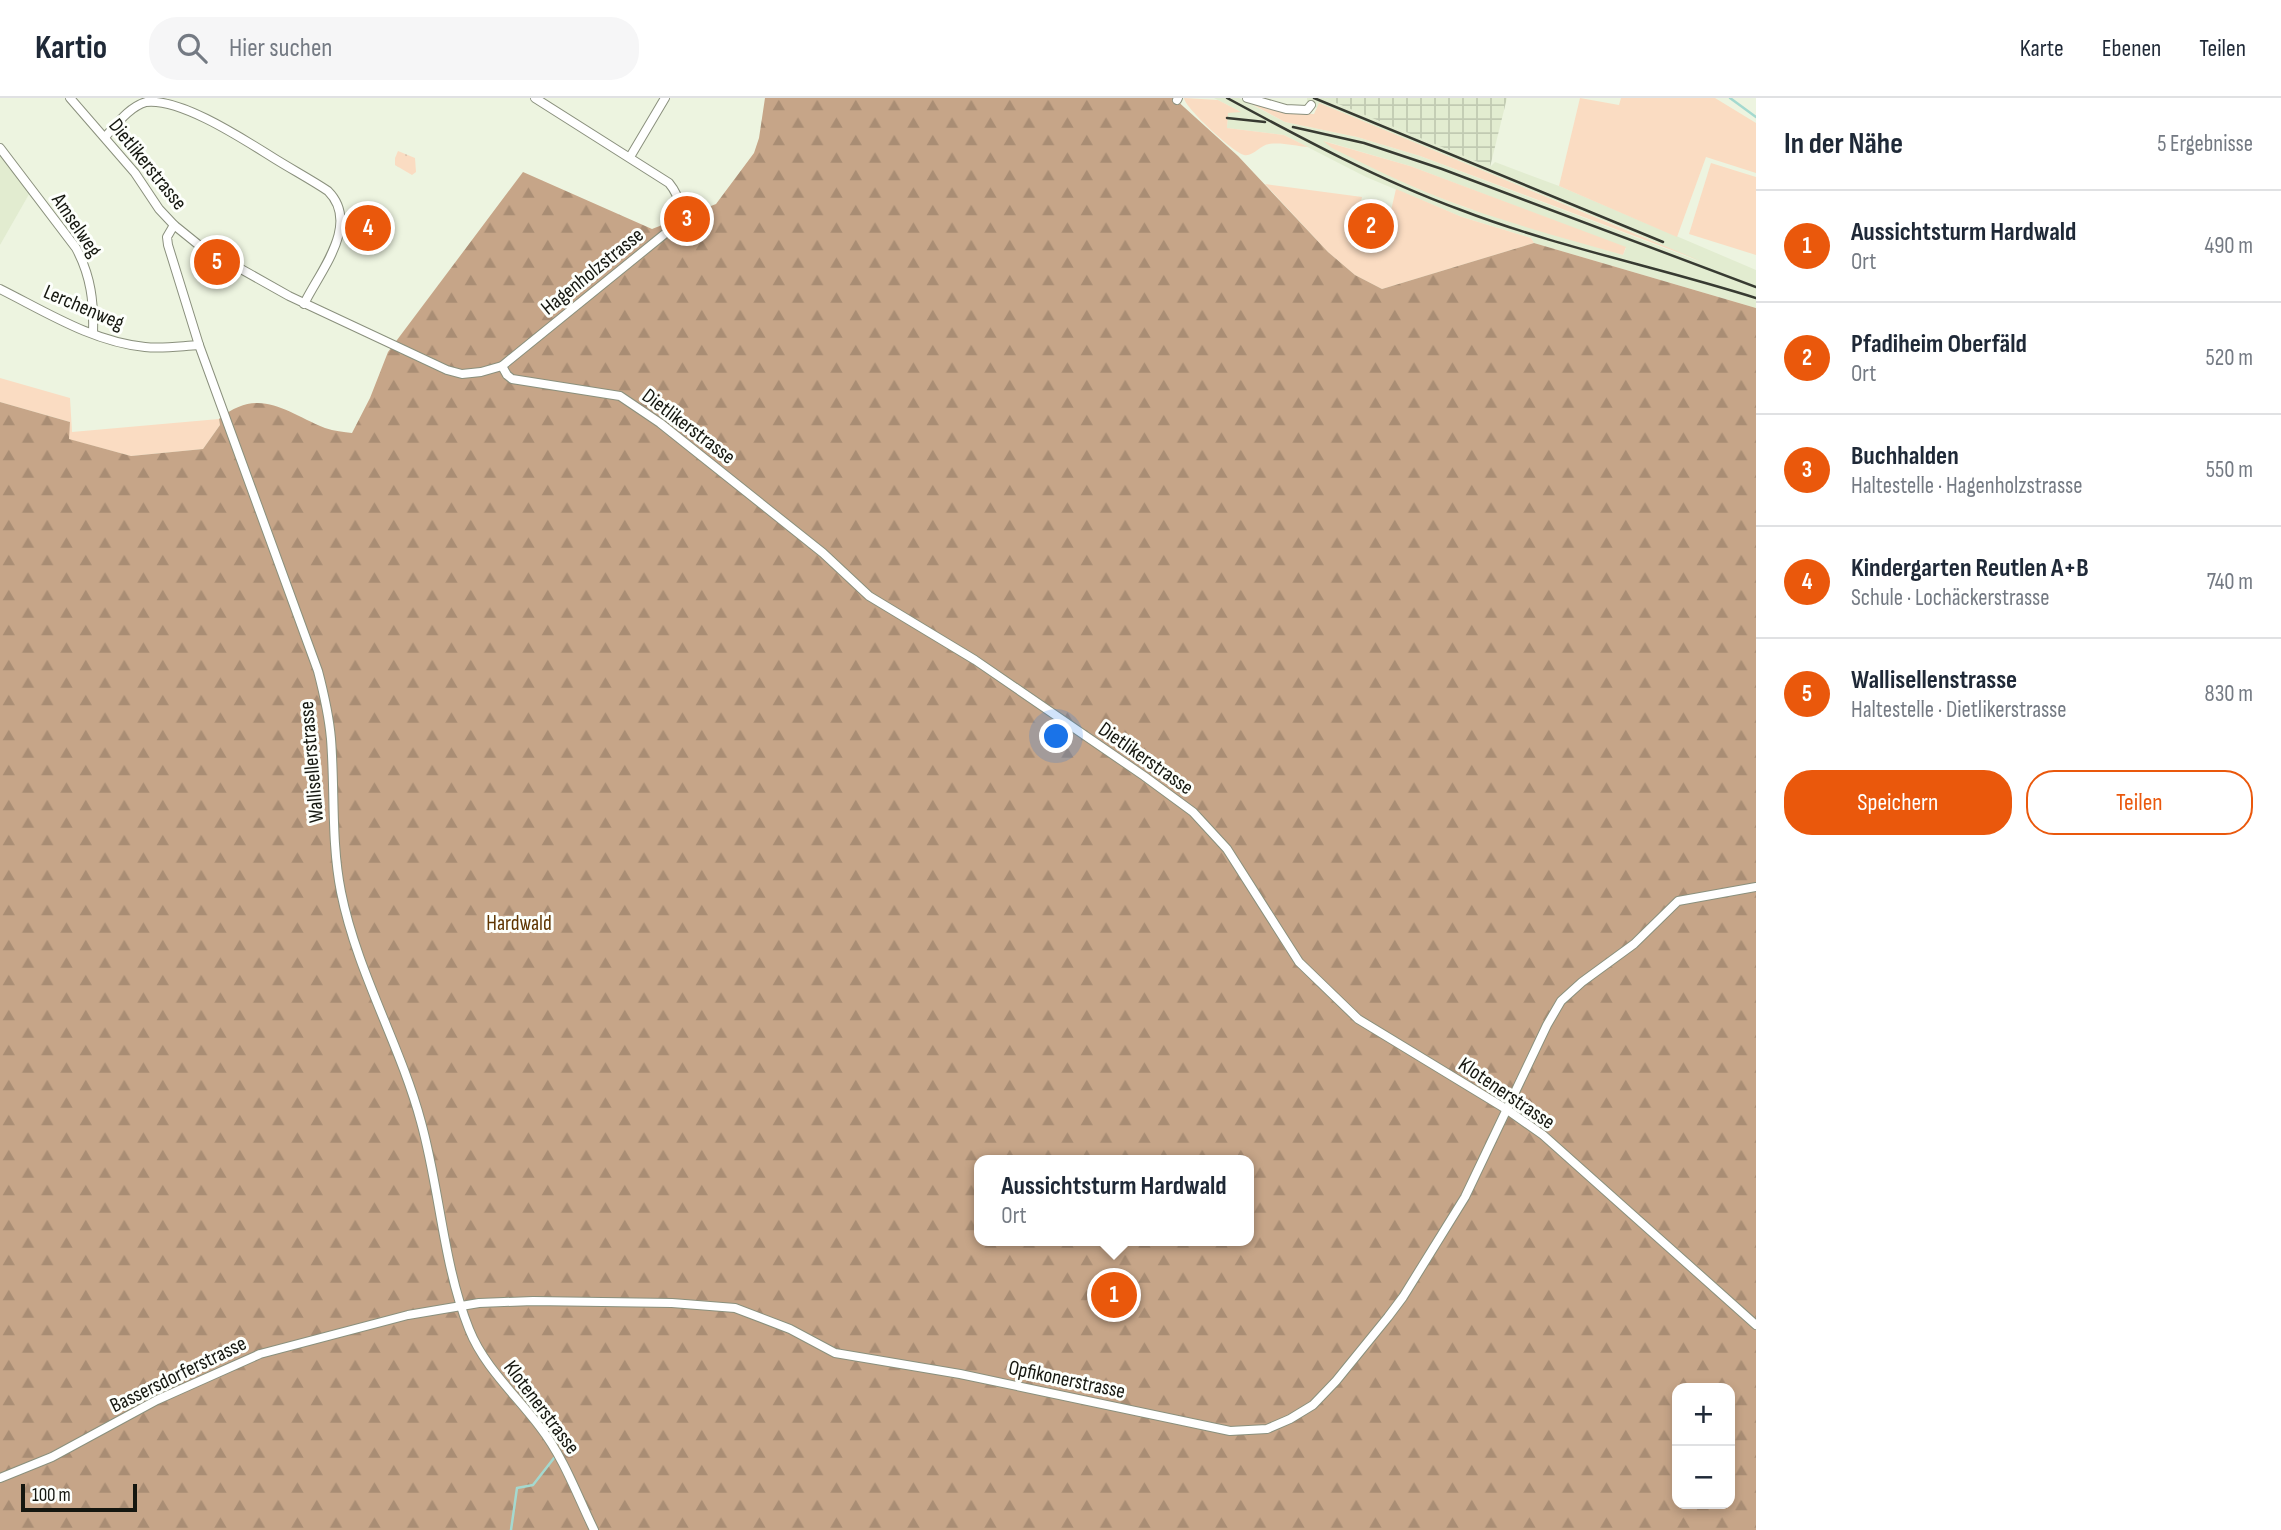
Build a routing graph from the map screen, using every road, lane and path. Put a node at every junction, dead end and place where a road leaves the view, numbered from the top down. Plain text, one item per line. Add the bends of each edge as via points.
1 (70, 98) edge
2 (536, 98) edge
3 (665, 98) edge
4 (1247, 98) edge
5 (1311, 105) dead end
6 (105, 136) junction
7 (0, 148) edge
8 (630, 157) junction
9 (174, 225) junction
10 (0, 289) edge
11 (304, 303) junction
12 (93, 333) junction
13 (199, 345) junction
14 (502, 366) junction
15 (1251, 885) joint
16 (1756, 887) edge
17 (1506, 1109) junction
18 (462, 1305) junction
19 (1756, 1325) edge
20 (0, 1478) edge
21 (594, 1530) edge

1 - 6 street, Dietlikerstrasse
2 - 8 street, Hagenholzstrasse
3 - 8 street
4 - 5 street via 1290,110 1307,110
6 - 9 street, Dietlikerstrasse
6 - 11 street via 140,104 151,101 183,107 216,122 328,191 339,206 340,231
7 - 12 street, Amselweg via 86,266
8 - 14 street, Hagenholzstrasse via 676,192 680,209 672,228
9 - 11 street, Dietlikerstrasse via 220,257
9 - 13 street, Wallisellerstrasse via 168,245
10 - 12 street, Lerchenweg
11 - 14 street, Dietlikerstrasse via 447,370 462,374
12 - 13 street, Lerchenweg via 144,347
13 - 18 street, Wallisellerstrasse via 318,671 331,740 341,893 356,950 421,1123
14 - 15 street, Dietlikerstrasse via 512,379 620,396 660,423 823,553 869,596 975,660 1193,812 1227,849
15 - 17 street, Klotenerstrasse via 1299,962 1358,1019
16 - 17 street, Opfikonerstrasse via 1678,901 1634,944 1582,982 1561,1001
17 - 18 street, Opfikonerstrasse via 1465,1197 1403,1297 1324,1395 1301,1413 1267,1429 1230,1431 960,1374 835,1353 735,1308 533,1301
17 - 19 street, Klotenerstrasse via 1543,1135
18 - 20 street, Bassersdorferstrasse via 260,1354
18 - 21 street, Klotenerstrasse via 477,1346 566,1466

